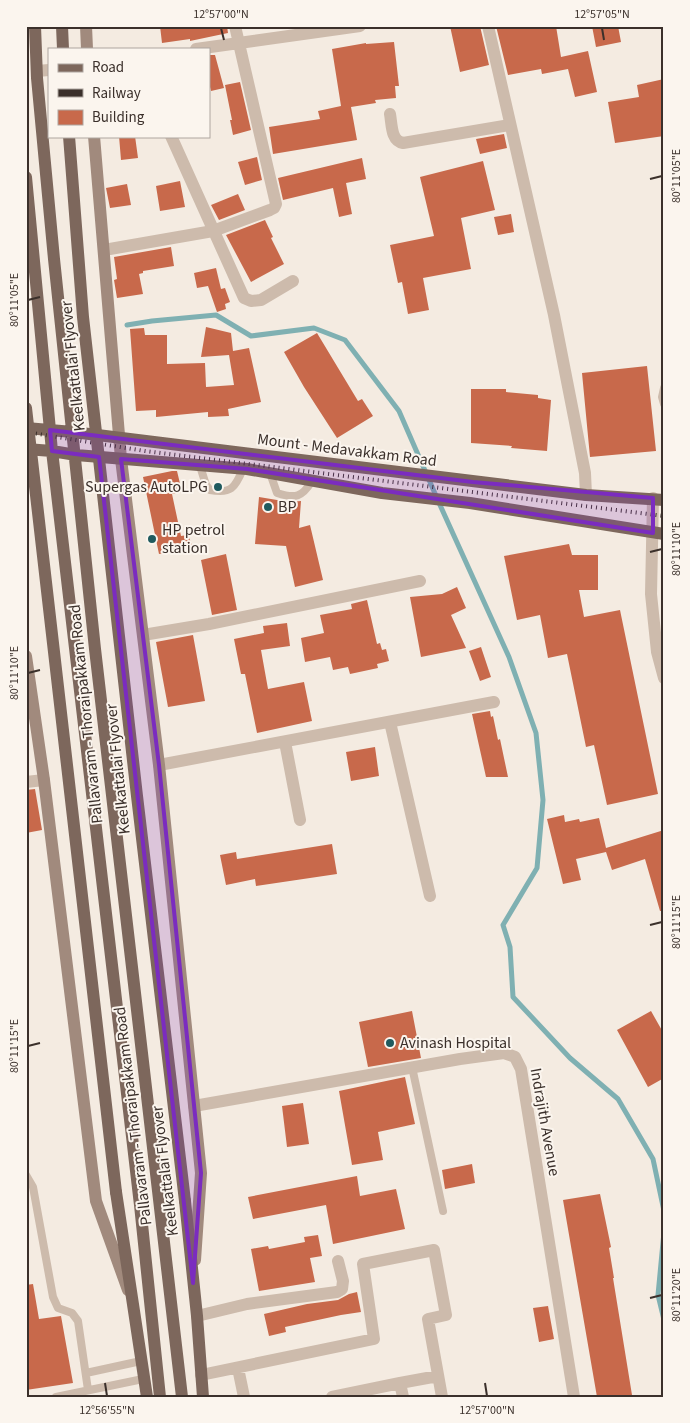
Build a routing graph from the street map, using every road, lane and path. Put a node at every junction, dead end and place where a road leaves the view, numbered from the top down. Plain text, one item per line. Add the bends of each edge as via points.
1 (35, 26) edge
2 (62, 26) edge
3 (86, 26) edge
4 (235, 26) edge
5 (360, 26) edge
6 (488, 26) edge
7 (238, 42) junction
8 (63, 48) edge
9 (87, 48) edge
10 (202, 48) edge
11 (43, 71) edge
12 (390, 114) dead end
13 (510, 125) junction
14 (69, 138) edge
15 (94, 138) edge
16 (171, 138) edge
17 (26, 177) edge
18 (213, 231) junction
19 (104, 250) junction
20 (293, 281) dead end
21 (664, 388) edge
22 (664, 404) edge
23 (26, 408) edge
24 (26, 428) edge
25 (50, 430) junction
26 (73, 432) junction
27 (120, 438) junction
28 (26, 449) edge
29 (52, 451) junction
30 (76, 456) junction
31 (121, 459) junction
32 (200, 466) junction
33 (243, 469) junction
34 (270, 474) junction
35 (312, 481) junction
36 (586, 495) junction
37 (658, 499) edge
38 (658, 534) edge
39 (420, 581) dead end
40 (143, 635) junction
41 (26, 656) edge
42 (664, 678) edge
43 (494, 702) dead end
44 (390, 722) junction
45 (285, 742) junction
46 (159, 765) junction
47 (44, 780) junction
48 (26, 782) edge
49 (300, 820) dead end
50 (430, 896) dead end
51 (412, 1067) junction
52 (194, 1106) junction
53 (26, 1175) edge
54 (443, 1211) dead end
55 (338, 1261) dead end
56 (193, 1283) junction
57 (132, 1302) junction
58 (197, 1316) junction
59 (141, 1361) junction
60 (238, 1368) junction
61 (86, 1373) junction
62 (201, 1375) junction
63 (438, 1376) junction
64 (143, 1378) junction
65 (400, 1383) junction
66 (88, 1390) junction
67 (56, 1397) edge
68 (147, 1397) edge
69 (160, 1397) edge
70 (182, 1397) edge
71 (203, 1397) edge
72 (244, 1397) edge
73 (332, 1397) edge
74 (403, 1397) edge
75 (442, 1397) edge
76 (574, 1397) edge

1 - 11 main road, Pallavaram - Thoraipakkam Road
2 - 8 main road
3 - 9 street
4 - 7 street
5 - 7 street
6 - 13 street
7 - 10 street
7 - 18 street via 276,204 270,210
11 - 26 main road, Pallavaram - Thoraipakkam Road via 64,355
12 - 13 street via 395,139 403,143
13 - 36 street via 554,315 585,473
14 - 56 main road, Keelkattalai Flyover, bridge via 84,327
15 - 19 street
16 - 18 street
17 - 25 main road, Pallavaram - Thoraipakkam Road
18 - 19 street
18 - 20 street via 244,298 261,300
19 - 27 street
21 - 22 lane
23 - 57 main road, bridge via 116,1192
24 - 25 main road, Mount - Medavakkam Road
25 - 26 main road, Mount - Medavakkam Road
25 - 29 main road, Pallavaram - Thoraipakkam Road
26 - 27 main road, Mount - Medavakkam Road
26 - 30 main road, Pallavaram - Thoraipakkam Road
27 - 31 street
27 - 36 main road, Mount - Medavakkam Road
28 - 29 main road
29 - 30 main road
29 - 69 main road, Pallavaram - Thoraipakkam Road
30 - 31 main road
30 - 70 main road, Pallavaram - Thoraipakkam Road via 104,727
31 - 32 main road
31 - 40 street
32 - 33 main road
32 - 33 lane via 206,485 210,490 220,492 234,486
33 - 34 main road
34 - 35 main road
34 - 35 lane via 277,493 286,496 299,495
35 - 38 main road
36 - 37 main road, Mount - Medavakkam Road
37 - 38 street
38 - 42 street via 651,594 657,652
39 - 40 street
40 - 46 street
41 - 47 street
43 - 44 street
44 - 45 street
44 - 50 street
45 - 46 street
45 - 49 street
46 - 52 street
47 - 48 street
47 - 57 street via 96,1201
51 - 52 street, Indrajith Avenue
51 - 54 lane
51 - 76 street, Indrajith Avenue via 504,1053 515,1057 521,1069
52 - 56 street via 200,1173
53 - 61 lane via 33,1187 53,1297 58,1308 72,1313 78,1320
55 - 58 street via 343,1281 342,1289 337,1292 247,1304
56 - 58 main road, Keelkattalai Flyover
57 - 59 main road
58 - 62 main road, Keelkattalai Flyover
59 - 61 lane
59 - 64 main road
60 - 62 street
60 - 63 street via 374,1339 363,1264 434,1250 446,1315 428,1319
60 - 72 street
61 - 66 lane
62 - 71 main road, Keelkattalai Flyover
63 - 65 street
63 - 75 street
64 - 66 lane
64 - 68 main road
65 - 73 street
65 - 74 street
66 - 67 lane

